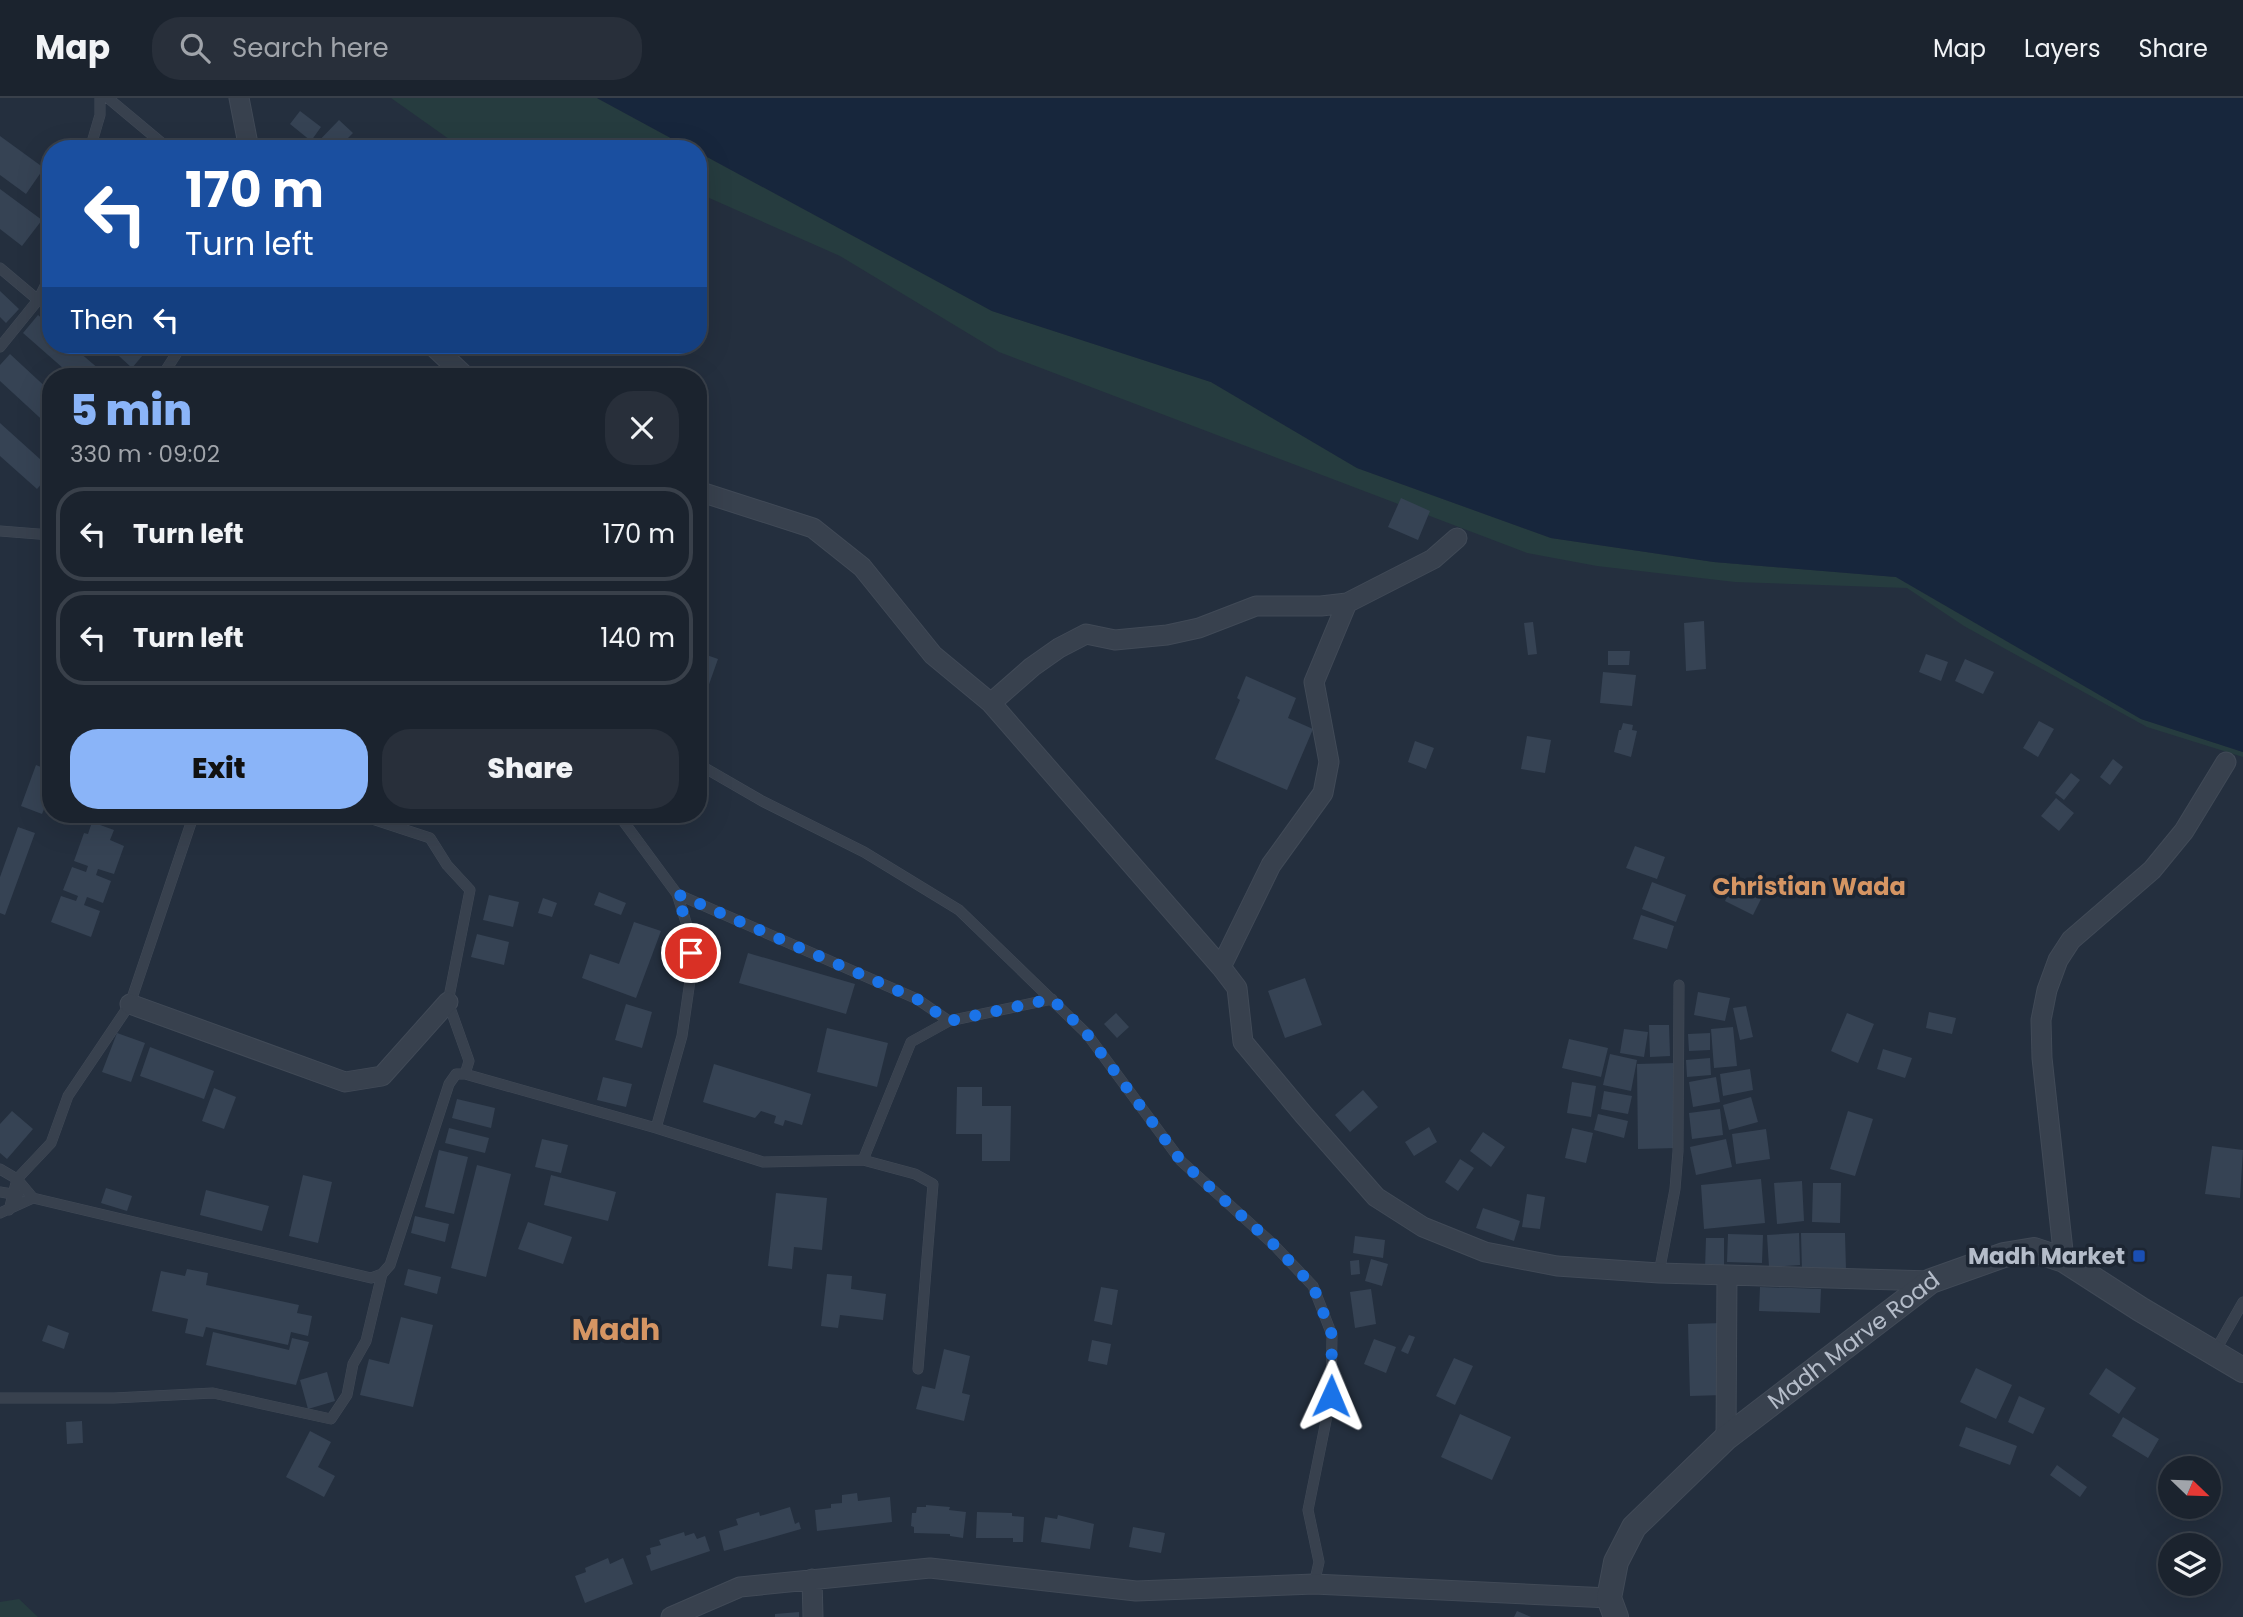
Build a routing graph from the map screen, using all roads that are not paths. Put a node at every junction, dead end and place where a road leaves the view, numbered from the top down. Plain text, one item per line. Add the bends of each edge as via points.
1 (100, 98) edge
2 (108, 98) edge
3 (239, 98) edge
4 (93, 140) edge
5 (158, 140) edge
6 (247, 140) edge
7 (0, 268) edge
8 (42, 292) edge
9 (38, 300) junction
10 (0, 347) edge
11 (442, 354) edge
12 (456, 368) edge
13 (707, 494) edge
14 (0, 531) edge
15 (42, 534) edge
16 (1457, 538) dead end
17 (1347, 603) junction
18 (991, 703) junction
19 (2226, 762) dead end
20 (707, 769) edge
21 (191, 823) edge
22 (384, 823) edge
23 (625, 823) edge
24 (677, 894) junction
25 (1221, 967) junction
26 (1679, 985) dead end
27 (1052, 999) junction
28 (448, 1002) junction
29 (130, 1004) junction
30 (949, 1021) junction
31 (465, 1074) junction
32 (656, 1128) junction
33 (863, 1160) junction
34 (0, 1169) edge
35 (17, 1179) junction
36 (0, 1192) edge
37 (14, 1195) junction
38 (33, 1198) junction
39 (4, 1212) edge
40 (2064, 1260) junction
41 (1659, 1273) junction
42 (382, 1274) junction
43 (1727, 1275) junction
44 (1931, 1281) junction
45 (2243, 1302) edge
46 (2214, 1354) junction
47 (918, 1369) dead end
48 (2243, 1370) edge
49 (0, 1398) edge
50 (1726, 1438) junction
51 (813, 1579) junction
52 (1314, 1584) junction
53 (1613, 1607) edge
54 (671, 1617) edge
55 (813, 1617) edge

1 - 4 lane
2 - 5 lane
3 - 6 street
7 - 9 lane
8 - 9 lane
9 - 10 lane
11 - 12 street
13 - 18 street via 813,528 838,546 862,567 933,655
14 - 15 lane
16 - 17 street via 1433,559
17 - 18 street via 1256,606 1167,635 1115,640 1086,634 1032,667
17 - 25 street via 1314,682 1329,762 1323,793 1271,865
18 - 25 street
19 - 40 street via 2184,831 2152,870 2071,940 2047,990 2040,1020 2042,1058
20 - 27 lane via 864,852 959,910
21 - 29 lane
22 - 28 lane via 430,838 470,890
23 - 24 lane
24 - 30 lane via 917,999
24 - 32 lane via 691,938 692,967 682,1036
25 - 41 street via 1237,988 1243,1042 1376,1197 1423,1227 1485,1252 1557,1266
26 - 41 lane via 1678,1151
27 - 30 lane
27 - 52 lane via 1087,1034 1181,1161 1313,1286 1332,1335 1331,1396 1308,1510 1319,1562
28 - 29 street via 382,1076 345,1082
28 - 31 lane via 469,1061
29 - 35 lane via 68,1096 51,1143
30 - 33 lane via 911,1042
31 - 32 lane
31 - 42 lane via 456,1074 449,1084 390,1265
32 - 33 lane via 763,1162
33 - 47 lane via 915,1174 933,1184
34 - 35 lane
35 - 37 lane
35 - 38 lane
36 - 37 lane
37 - 38 lane
37 - 39 lane
38 - 39 lane
38 - 42 lane via 371,1278
40 - 44 street, Madh Marve Road via 2034,1250 2004,1255
40 - 46 street, Madh Marve Road
41 - 43 street
42 - 49 lane via 366,1341 353,1364 347,1395 331,1419 213,1393
43 - 44 street
43 - 50 street
44 - 50 street, Madh Marve Road
45 - 46 lane
46 - 48 street, Madh Marve Road
50 - 53 street, Madh Marve Road via 1634,1527 1616,1562
51 - 52 street via 930,1568 1136,1591
51 - 54 street via 740,1587
51 - 55 street
52 - 53 street

